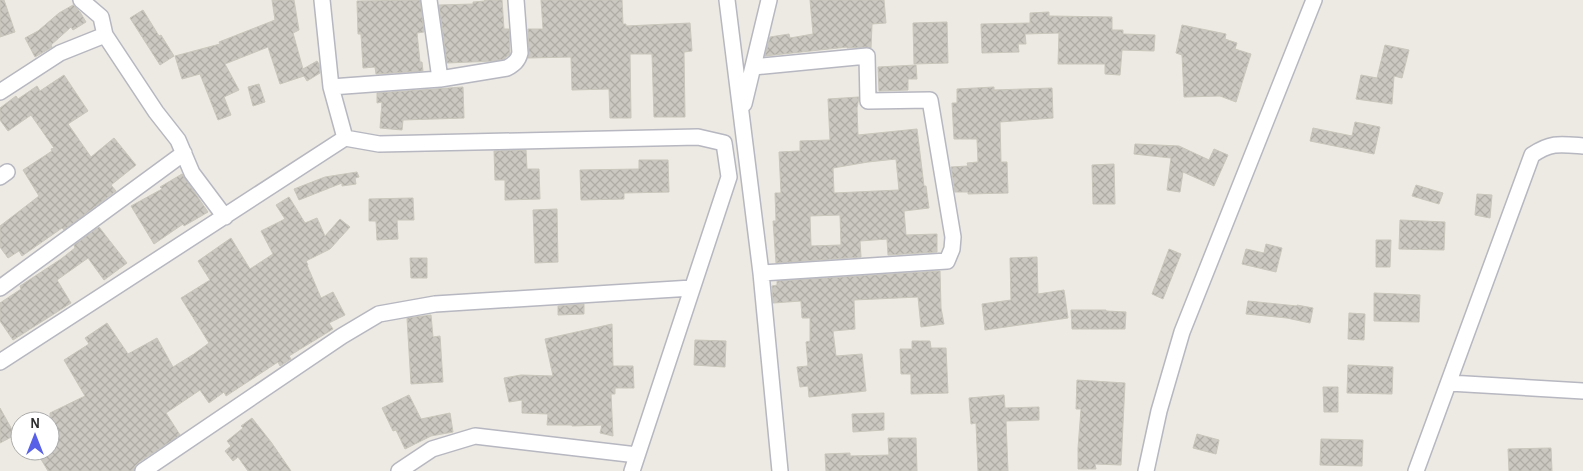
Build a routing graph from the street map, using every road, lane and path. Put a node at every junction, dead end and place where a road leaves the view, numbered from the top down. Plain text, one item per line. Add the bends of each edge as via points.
1 (81, 0) edge
2 (322, 0) edge
3 (429, 0) edge
4 (516, 0) edge
5 (727, 0) edge
6 (769, 0) edge
7 (1314, 0) edge
8 (105, 35) junction
9 (752, 67) junction
10 (440, 79) junction
11 (331, 87) junction
12 (0, 92) edge
13 (741, 118) junction
14 (345, 138) junction
15 (1583, 146) edge
16 (184, 153) junction
17 (224, 217) junction
18 (761, 273) junction
19 (0, 288) edge
20 (692, 288) junction
21 (0, 362) edge
22 (1448, 382) junction
23 (1583, 391) edge
24 (637, 455) junction
25 (143, 471) edge
26 (399, 471) edge
27 (632, 471) edge
28 (780, 471) edge
29 (1146, 471) edge
30 (1416, 471) edge

1 - 8 street via 101,17
2 - 11 street
3 - 10 street
4 - 10 street via 519,59 507,68
5 - 13 street
6 - 9 street
7 - 29 street via 1182,332
8 - 12 street via 60,53
8 - 16 street
9 - 13 street
9 - 18 street via 867,56 868,101 930,100 953,237 947,261
10 - 11 street
11 - 14 street
13 - 18 street
14 - 17 street
14 - 20 street via 379,144 698,137 724,143 729,177
15 - 22 street via 1544,146 1532,155
16 - 17 street via 192,173
16 - 19 street
17 - 21 street
18 - 28 street
20 - 24 street
20 - 25 street via 435,304 379,314
22 - 23 street
22 - 30 street
24 - 26 street via 476,436 432,449
24 - 27 street

